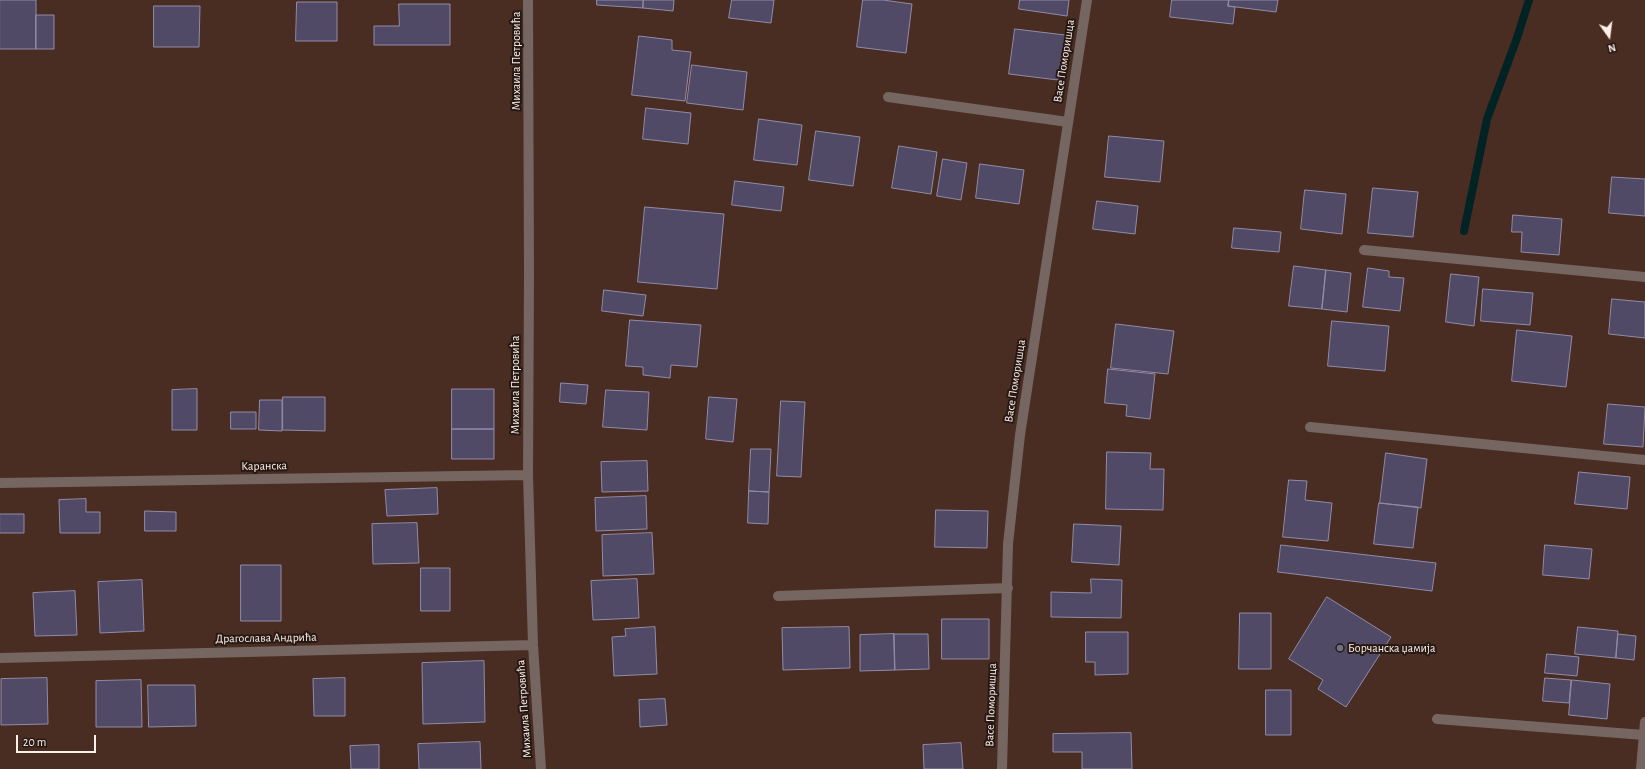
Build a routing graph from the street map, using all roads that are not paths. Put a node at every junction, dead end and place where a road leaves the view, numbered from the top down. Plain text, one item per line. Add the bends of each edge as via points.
1 (528, 0) edge
2 (1087, 0) edge
3 (888, 97) dead end
4 (1068, 122) junction
5 (1364, 250) dead end
6 (1645, 277) edge
7 (1310, 427) dead end
8 (1645, 460) edge
9 (528, 475) junction
10 (0, 483) edge
11 (1008, 588) junction
12 (778, 596) dead end
13 (533, 645) junction
14 (0, 658) edge
15 (1436, 719) dead end
16 (1645, 722) edge
17 (1644, 736) junction
18 (541, 769) edge
19 (1002, 769) edge
20 (1641, 769) edge

1 - 9 street, Михаила Петровића
2 - 4 street, Васе Поморишца
3 - 4 street
4 - 11 street, Васе Поморишца via 1020,435 1008,544
5 - 6 street
7 - 8 street
9 - 10 street, Каранска
9 - 13 street, Михаила Петровића
11 - 12 street
11 - 19 street, Васе Поморишца
13 - 14 street, Драгослава Андрића
13 - 18 street, Михаила Петровића
15 - 17 street
16 - 17 street
17 - 20 street

